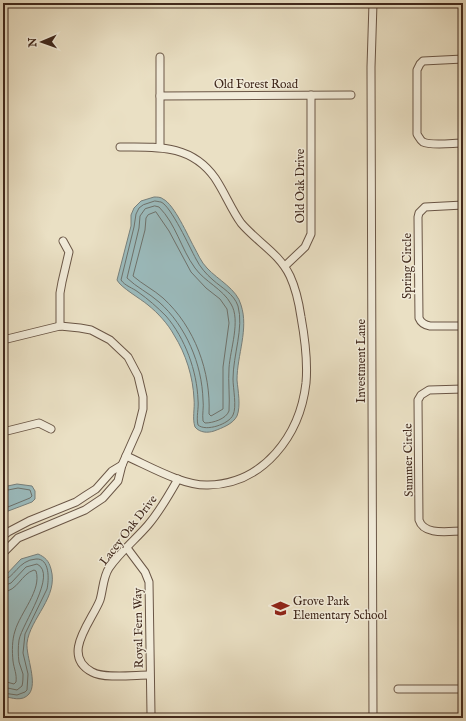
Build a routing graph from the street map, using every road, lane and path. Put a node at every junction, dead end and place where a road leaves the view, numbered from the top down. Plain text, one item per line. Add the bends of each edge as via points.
1 (373, 3) edge
2 (160, 56) dead end
3 (463, 59) edge
4 (311, 95) junction
5 (351, 95) dead end
6 (160, 96) junction
7 (463, 143) edge
8 (120, 147) dead end
9 (160, 147) junction
10 (463, 205) edge
11 (63, 241) dead end
12 (285, 266) junction
13 (60, 326) junction
14 (463, 326) edge
15 (3, 340) edge
16 (463, 389) edge
17 (51, 429) dead end
18 (3, 432) edge
19 (126, 456) junction
20 (122, 465) junction
21 (178, 479) junction
22 (463, 531) edge
23 (3, 536) edge
24 (127, 548) junction
25 (3, 552) edge
26 (149, 675) junction
27 (398, 689) dead end
28 (463, 689) edge
29 (151, 714) dead end
30 (373, 718) edge

1 - 30 street, Investment Lane
2 - 6 street
3 - 7 street via 423,61 417,70 417,94 418,134 422,141 428,144
4 - 5 street, Old Forest Road
4 - 6 street, Old Forest Road
4 - 12 street, Old Oak Drive via 311,234 305,247
6 - 9 street
8 - 9 street
9 - 12 street via 184,153 209,170 243,225
10 - 14 street, Spring Circle via 426,207 418,217 419,318 425,326
11 - 13 street via 69,252 60,293
12 - 21 street via 298,298 306,347 304,392 293,426 280,449 257,471 222,484 207,486
13 - 15 street
13 - 19 street via 80,328 101,335 121,349 134,366 141,386 142,409 138,429
16 - 22 street, Summer Circle via 428,390 424,391 418,400 420,524 431,531
17 - 18 street via 39,423
19 - 20 street
19 - 21 street
20 - 23 street via 96,489 76,502 29,521
20 - 25 street via 118,481 103,498 85,510 18,538
21 - 24 street, Lacey Oak Drive via 159,510
24 - 26 street, Royal Fern Way via 145,572 149,582
24 - 26 street, Lacey Oak Drive via 106,574 96,608 81,635 78,654 85,666 98,675
26 - 29 street, Royal Fern Way
27 - 28 street

